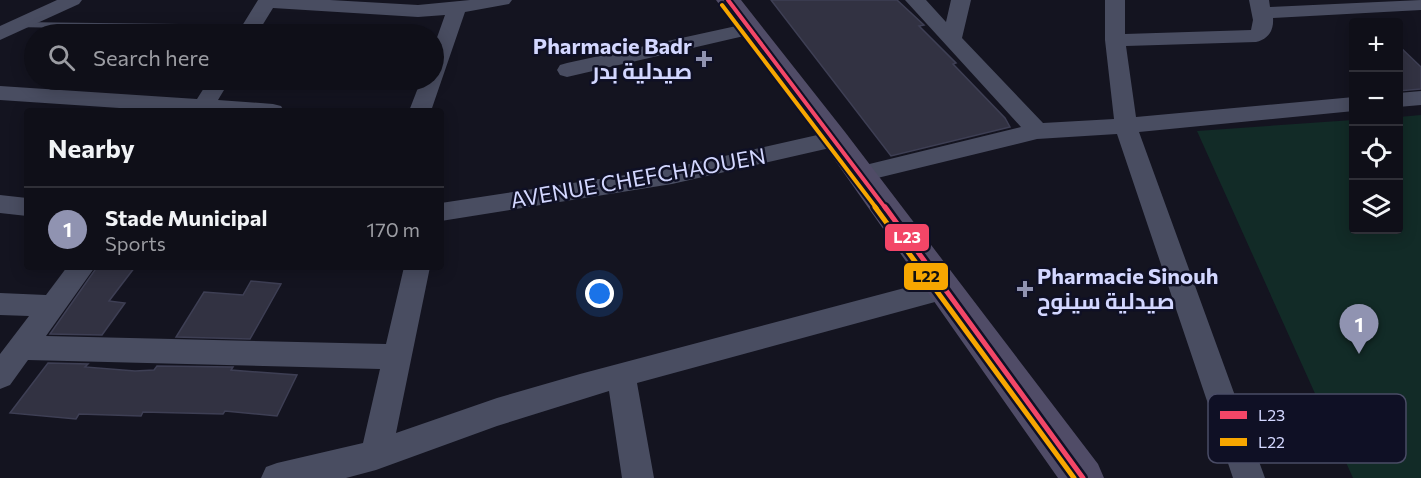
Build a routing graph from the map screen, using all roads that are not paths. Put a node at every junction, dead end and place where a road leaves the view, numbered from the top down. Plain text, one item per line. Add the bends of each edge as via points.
1 (72, 0) edge
2 (502, 0) edge
3 (728, 0) edge
4 (915, 0) edge
5 (961, 0) edge
6 (1115, 0) edge
7 (267, 1) edge
8 (1421, 3) edge
9 (382, 5) edge
10 (1260, 7) edge
11 (457, 8) junction
12 (253, 24) edge
13 (18, 25) junction
14 (24, 25) edge
15 (750, 29) junction
16 (0, 34) edge
17 (952, 38) junction
18 (1115, 40) junction
19 (444, 45) edge
20 (567, 70) dead end
21 (213, 90) edge
22 (427, 90) edge
23 (0, 93) edge
24 (1421, 98) edge
25 (1403, 100) edge
26 (1349, 104) edge
27 (188, 108) edge
28 (202, 108) edge
29 (421, 108) edge
30 (1126, 126) junction
31 (1037, 131) junction
32 (835, 139) junction
33 (861, 174) junction
34 (0, 204) edge
35 (24, 207) edge
36 (444, 212) edge
37 (80, 270) edge
38 (416, 270) edge
39 (946, 288) junction
40 (0, 304) edge
41 (53, 306) junction
42 (21, 348) junction
43 (398, 357) junction
44 (0, 376) edge
45 (621, 376) junction
46 (1220, 394) edge
47 (376, 455) junction
48 (1244, 463) edge
49 (276, 478) edge
50 (638, 478) edge
51 (1083, 478) edge
52 (1249, 478) edge

1 - 13 street
2 - 11 street
3 - 15 main road
4 - 17 street
5 - 17 street
6 - 18 street
7 - 9 street
7 - 12 street
8 - 10 street
9 - 11 street via 418,10
10 - 18 street via 1264,27 1256,36
11 - 19 street
13 - 14 lane
13 - 16 street
15 - 20 street
15 - 32 main road
17 - 31 street
18 - 30 street
21 - 28 street
22 - 29 street
23 - 27 street
24 - 25 street
26 - 30 street
30 - 31 street
30 - 46 street
31 - 33 street
32 - 33 main road
32 - 36 street, AVENUE CHEFCHAOUEN via 672,176
33 - 39 main road
34 - 35 street
37 - 41 street
38 - 43 street
39 - 45 street
39 - 51 main road
40 - 41 street
41 - 42 street
42 - 43 street
42 - 44 street
43 - 47 street
45 - 47 street via 528,402
45 - 50 street
47 - 49 street
48 - 52 street

